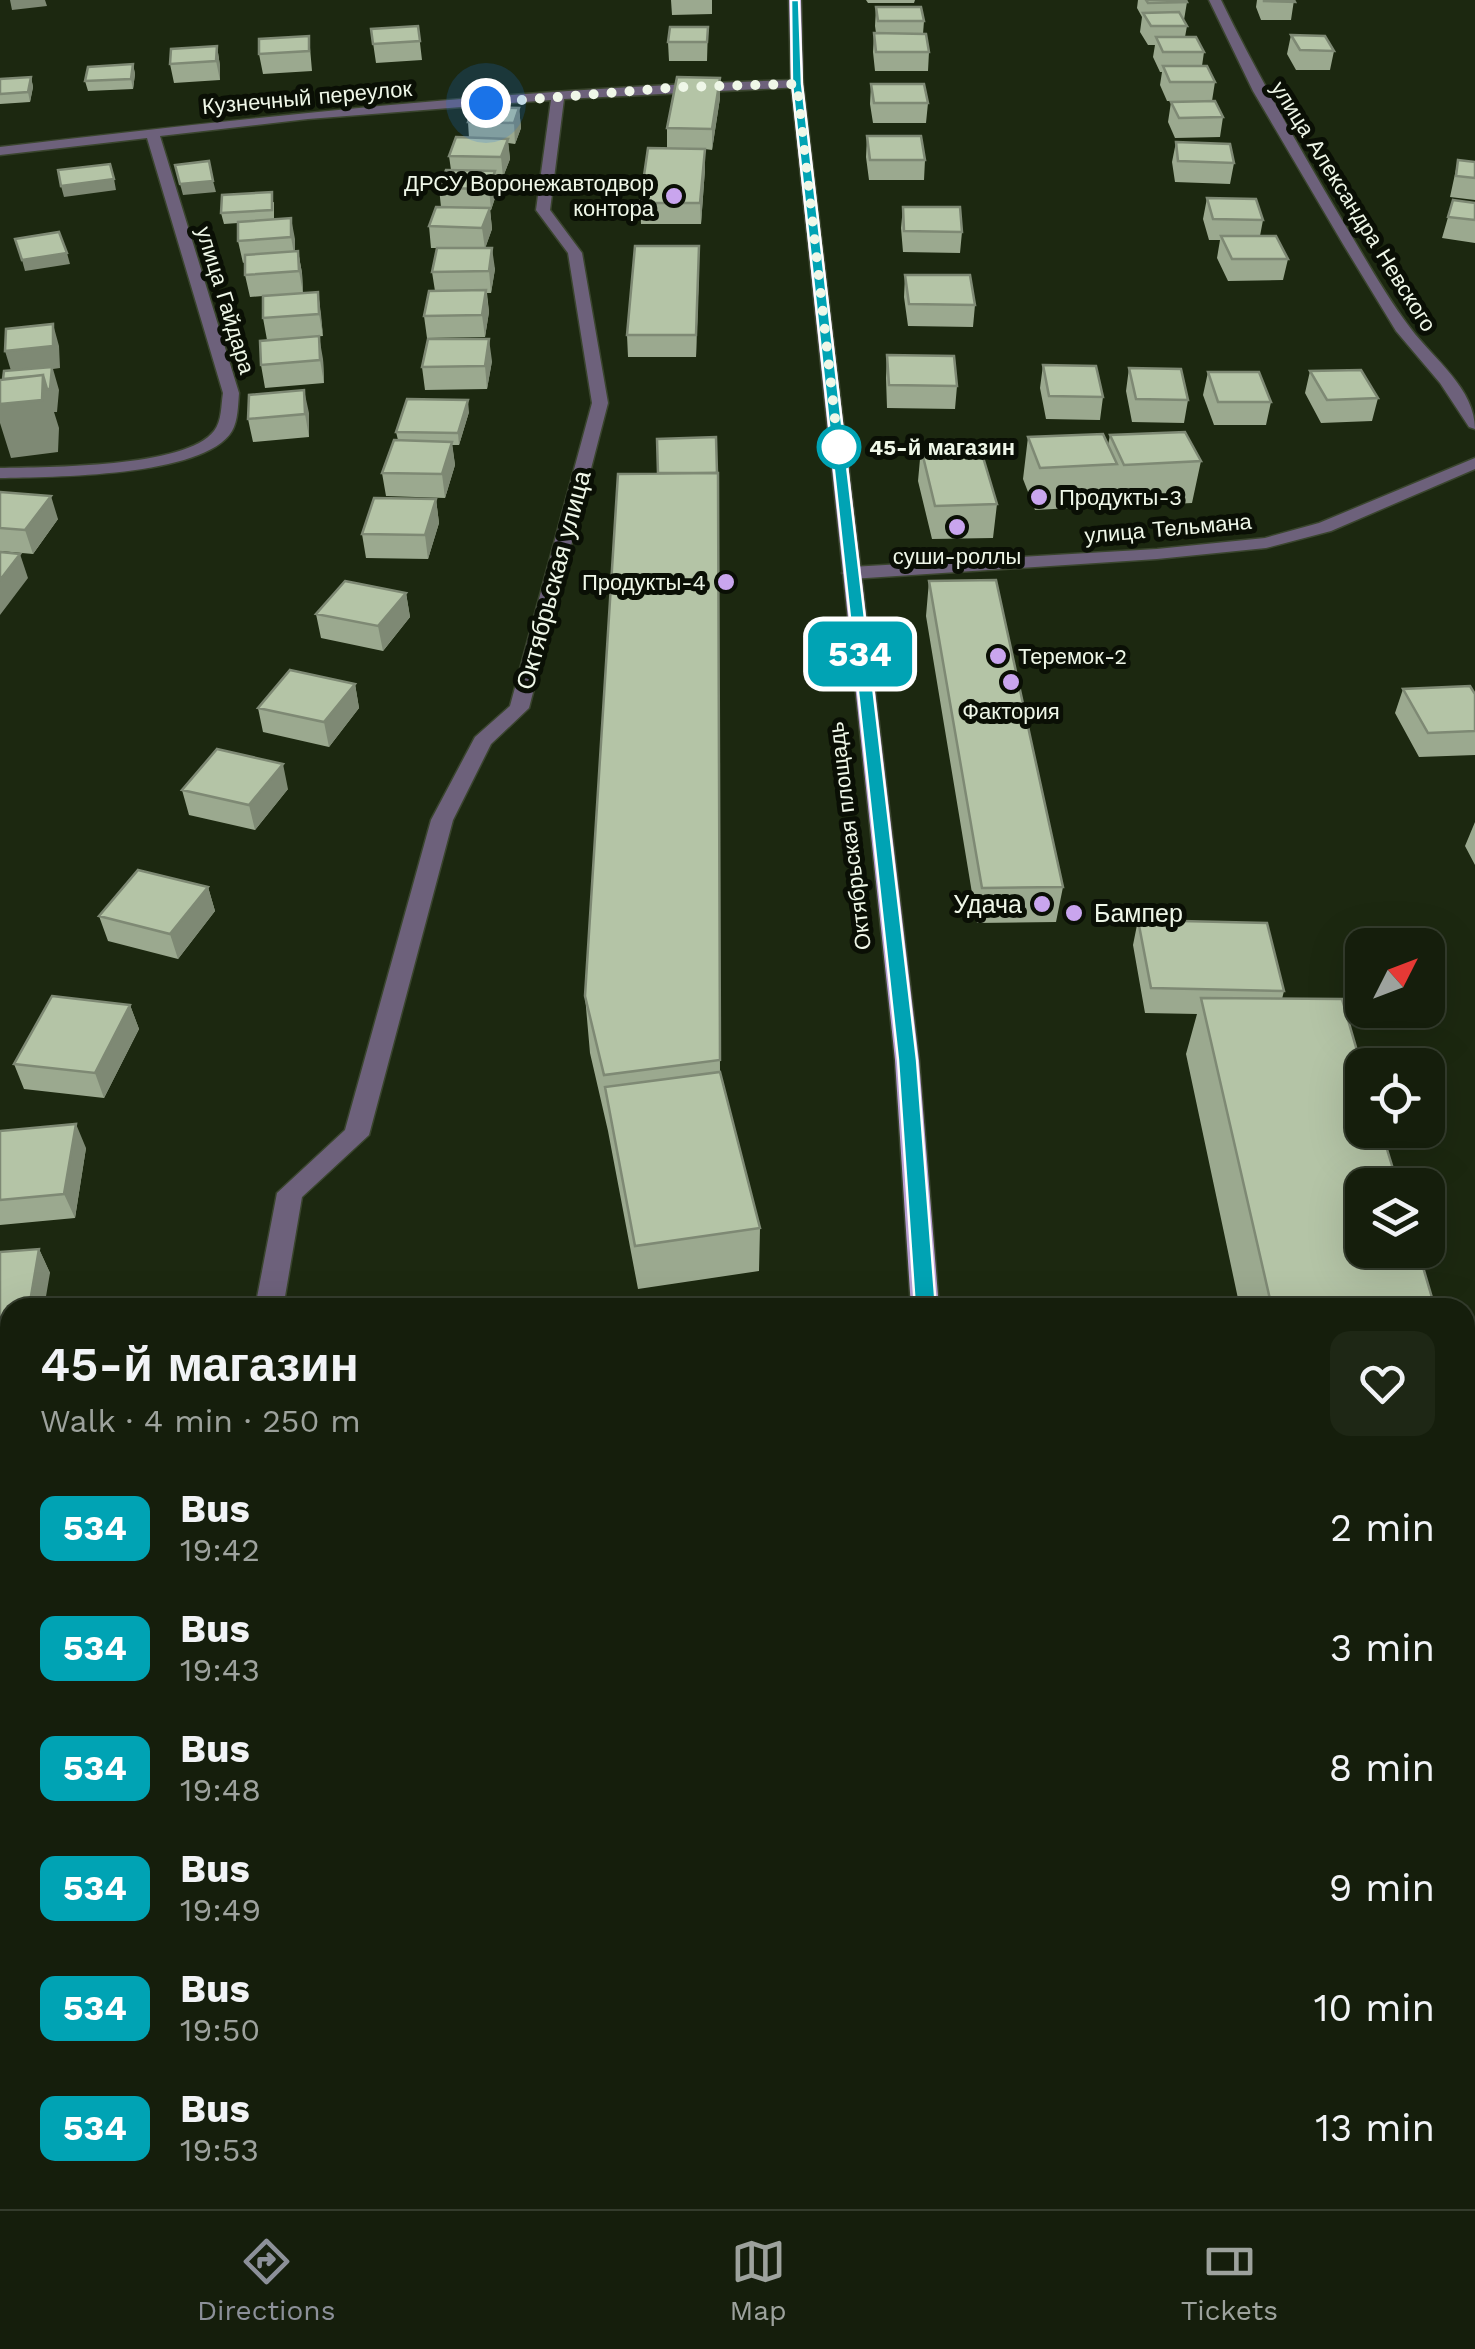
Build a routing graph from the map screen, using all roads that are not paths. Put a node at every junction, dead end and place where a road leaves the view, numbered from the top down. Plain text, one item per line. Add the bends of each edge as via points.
1 (795, 0) edge
2 (1216, 0) edge
3 (797, 84) junction
4 (558, 98) junction
5 (152, 132) junction
6 (0, 150) edge
7 (1475, 424) edge
8 (1475, 433) edge
9 (1475, 464) edge
10 (1454, 472) junction
11 (0, 474) edge
12 (851, 573) junction
13 (271, 1298) edge
14 (925, 1298) edge

1 - 3 main road, Октябрьская площадь
2 - 7 street, улица Александра Невского via 1259,91 1404,332
3 - 4 street, Кузнечный переулок
3 - 12 main road, Октябрьская площадь
4 - 5 street, Кузнечный переулок
4 - 13 street, Октябрьская улица via 543,210 575,254 600,403 519,708 482,741 442,820 356,1135 290,1193
5 - 6 street, Кузнечный переулок
5 - 11 street, улица Гайдара via 231,393 225,431 210,446 176,458
8 - 10 street
9 - 10 street, улица Тельмана
10 - 12 street, улица Тельмана via 1325,527 1266,543
12 - 14 main road, Октябрьская площадь via 907,1060

